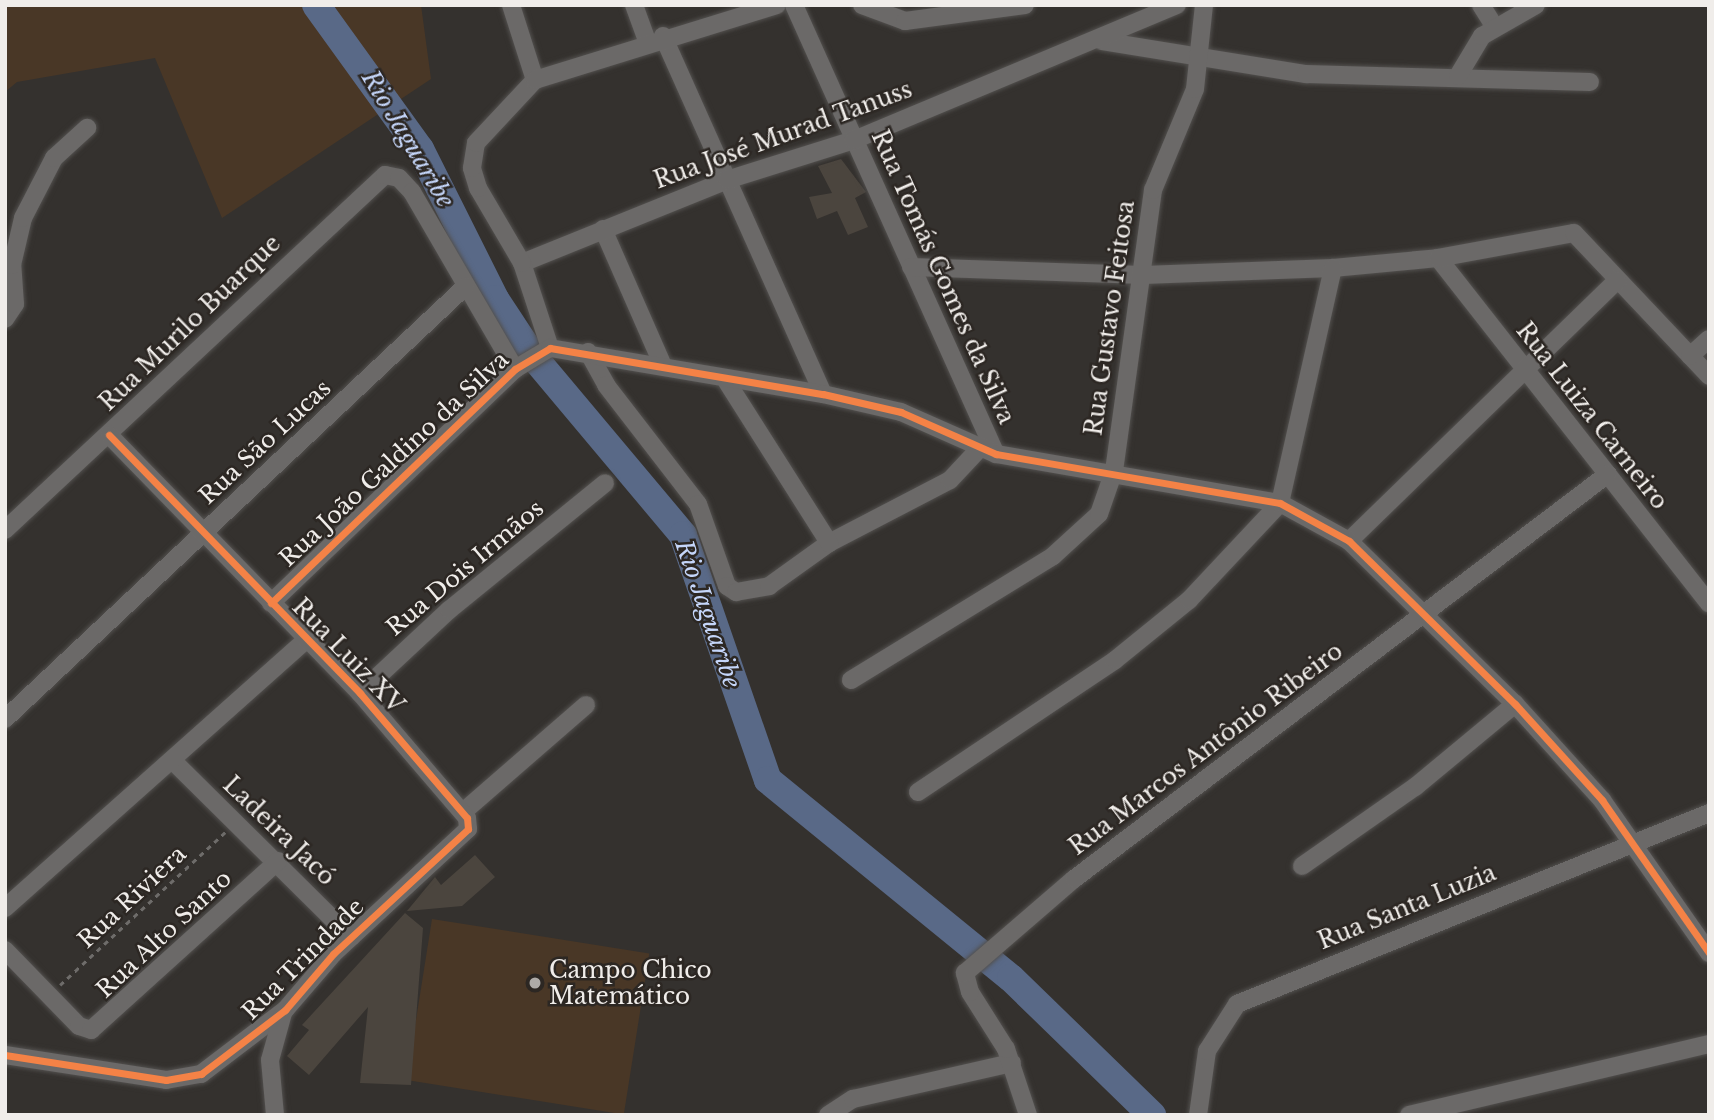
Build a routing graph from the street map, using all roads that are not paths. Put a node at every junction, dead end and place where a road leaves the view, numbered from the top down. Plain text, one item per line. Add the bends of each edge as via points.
1 (510, 5) edge
2 (634, 5) edge
3 (777, 5) edge
4 (794, 5) edge
5 (862, 5) edge
6 (1025, 5) edge
7 (1177, 5) edge
8 (1204, 5) edge
9 (1481, 5) edge
10 (1536, 5) edge
11 (756, 8) edge
12 (1495, 27) junction
13 (655, 38) junction
14 (1101, 41) junction
15 (1203, 57) junction
16 (1458, 76) junction
17 (535, 80) junction
18 (1590, 82) dead end
19 (87, 128) dead end
20 (854, 140) junction
21 (727, 180) junction
22 (603, 229) junction
23 (1438, 258) junction
24 (522, 263) junction
25 (911, 267) junction
26 (1333, 268) junction
27 (1143, 275) junction
28 (1617, 280) junction
29 (466, 286) junction
30 (5, 319) edge
31 (1709, 339) edge
32 (545, 349) junction
33 (588, 352) junction
34 (1690, 356) junction
35 (519, 366) junction
36 (663, 366) junction
37 (1523, 369) junction
38 (1709, 376) edge
39 (726, 382) junction
40 (823, 394) junction
41 (109, 435) junction
42 (987, 451) junction
43 (1114, 471) junction
44 (1608, 474) junction
45 (605, 483) dead end
46 (1280, 503) junction
47 (5, 530) edge
48 (203, 534) junction
49 (1349, 541) junction
50 (828, 542) junction
51 (271, 603) junction
52 (1709, 604) edge
53 (1425, 615) junction
54 (306, 639) junction
55 (851, 680) dead end
56 (360, 693) junction
57 (1515, 704) junction
58 (586, 705) dead end
59 (5, 719) edge
60 (172, 760) junction
61 (918, 792) dead end
62 (1709, 813) edge
63 (465, 815) junction
64 (1631, 841) junction
65 (278, 861) junction
66 (1302, 866) dead end
67 (5, 908) edge
68 (351, 937) junction
69 (5, 950) edge
70 (1709, 953) edge
71 (285, 1010) junction
72 (1709, 1044) edge
73 (5, 1055) edge
74 (1012, 1063) junction
75 (1415, 1114) edge
76 (275, 1115) edge
77 (828, 1115) edge
78 (1028, 1115) edge
79 (1198, 1115) edge

1 - 17 street
2 - 13 street
3 - 11 street
4 - 20 street, Rua Tomás Gomes da Silva
5 - 6 street via 905,21
7 - 14 street, Rua José Murad Tanuss
8 - 15 street, Rua Gustavo Feitosa
9 - 12 street
10 - 12 street
11 - 13 street
12 - 16 street via 1473,47
13 - 17 street
13 - 21 street
14 - 15 street
14 - 20 street, Rua José Murad Tanuss via 1005,73
15 - 16 street via 1369,79
15 - 27 street, Rua Gustavo Feitosa via 1186,117 1153,190
16 - 18 street
17 - 24 street via 505,118 484,131 471,155 478,188
19 - 30 street via 54,158 23,218 12,265 15,304
20 - 21 street, Rua José Murad Tanuss
20 - 25 street, Rua Tomás Gomes da Silva
21 - 22 street, Rua José Murad Tanuss
21 - 40 street
22 - 24 street, Rua José Murad Tanuss
22 - 36 street
23 - 26 street
23 - 28 street via 1562,232 1582,239
23 - 37 street, Rua Luiza Carneiro
24 - 32 street
25 - 27 street
25 - 42 street, Rua Tomás Gomes da Silva
26 - 27 street
26 - 46 street
27 - 43 street, Rua Gustavo Feitosa
28 - 34 street
28 - 37 street
29 - 35 street
29 - 41 street, Rua Murilo Buarque via 412,192 393,175 376,180
29 - 48 street, Rua São Lucas
31 - 34 street
32 - 33 street
32 - 35 street, Rua João Galdino da Silva
33 - 36 street
33 - 50 street via 606,386 698,504 730,590 769,586
34 - 38 street
35 - 51 street, Rua João Galdino da Silva
36 - 39 street
37 - 44 street, Rua Luiza Carneiro
37 - 49 street
39 - 40 street
39 - 50 street
40 - 42 street via 901,412
41 - 47 street, Rua Murilo Buarque
41 - 48 street, Rua Luiz XV
42 - 43 street
42 - 50 street via 950,480
43 - 46 street
43 - 55 street, Rua Gustavo Feitosa via 1099,514 1053,556
44 - 52 street, Rua Luiza Carneiro
44 - 53 street, Rua Marcos Antônio Ribeiro
45 - 56 street, Rua Dois Irmãos via 449,610
46 - 49 street
46 - 61 street via 1189,600 1115,660
48 - 51 street, Rua Luiz XV
48 - 59 street, Rua São Lucas
49 - 53 street
51 - 54 street, Rua Luiz XV
53 - 57 street
53 - 74 street, Rua Marcos Antônio Ribeiro via 1074,879 965,973 965,982
54 - 56 street, Rua Luiz XV
54 - 60 street
56 - 63 street, Rua Luiz XV
57 - 64 street
57 - 66 street via 1405,794
58 - 63 street
60 - 65 street, Ladeira Jacó
60 - 67 street
62 - 64 street, Rua Santa Luzia
63 - 68 street, Rua Trindade via 462,841
64 - 70 street
64 - 79 street, Rua Santa Luzia via 1237,1004 1207,1051
65 - 68 street, Ladeira Jacó
65 - 69 street, Rua Alto Santo via 110,1018 91,1030 79,1026
68 - 71 street, Rua Trindade
71 - 73 street, Rua Trindade via 213,1067 176,1080
71 - 76 street via 270,1060
72 - 75 street
74 - 77 street via 853,1099
74 - 78 street, Rua Marcos Antônio Ribeiro

